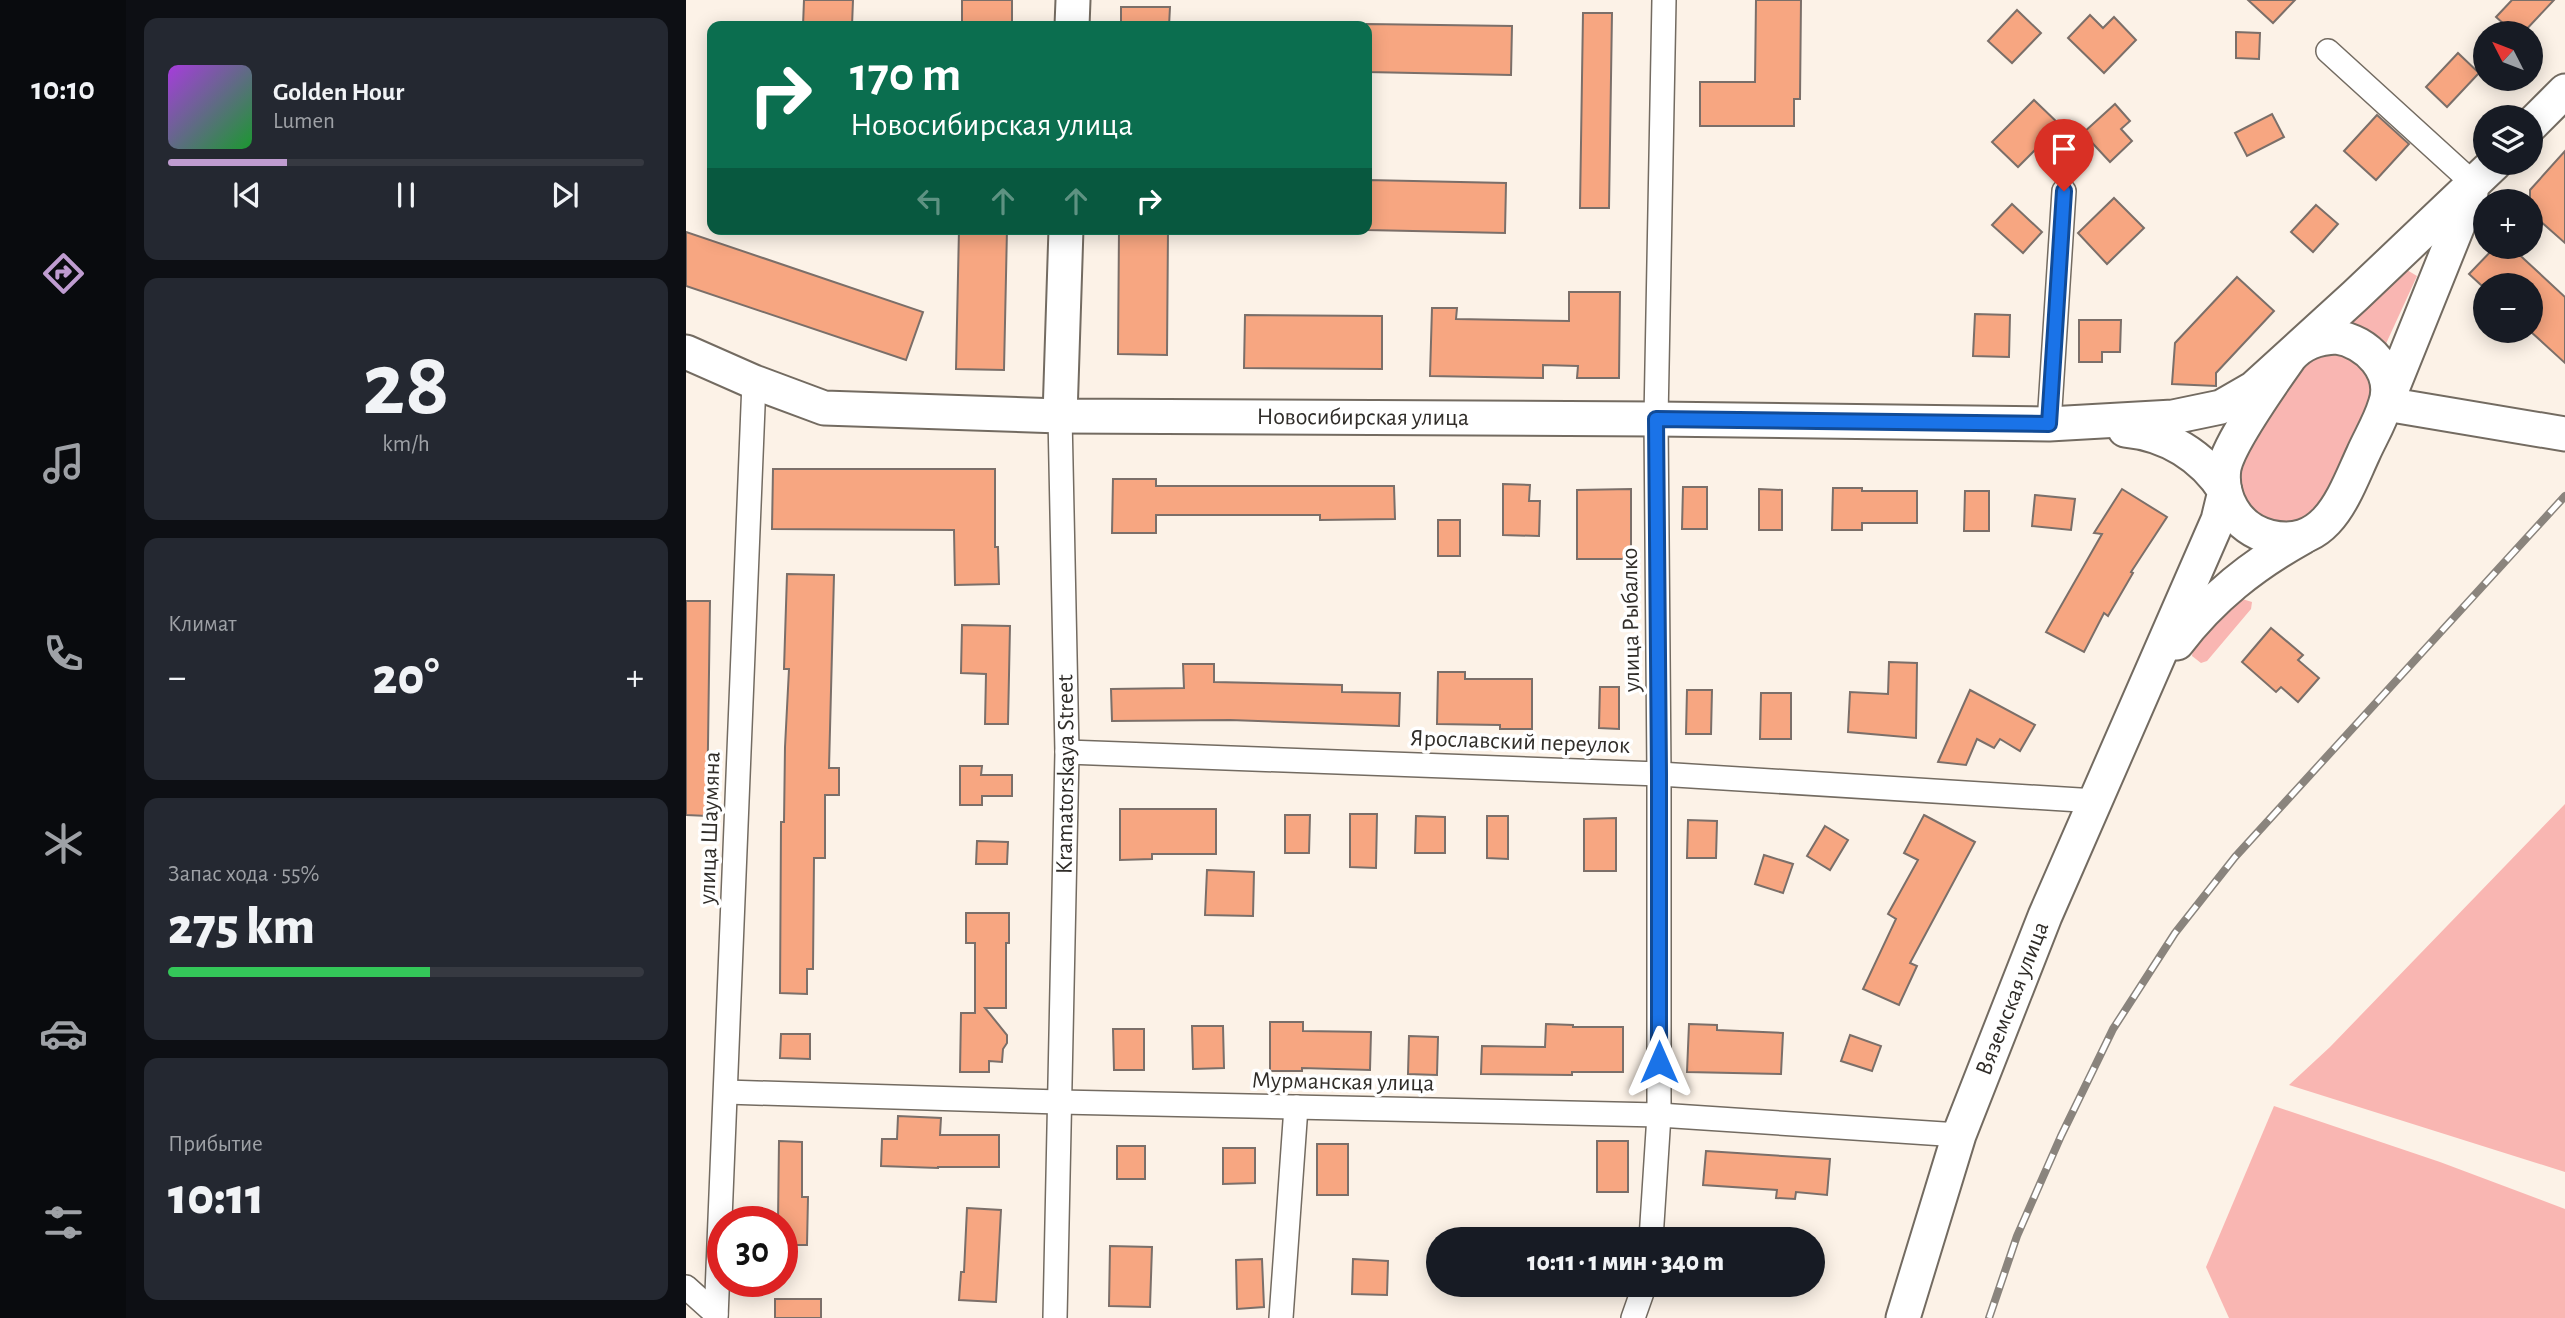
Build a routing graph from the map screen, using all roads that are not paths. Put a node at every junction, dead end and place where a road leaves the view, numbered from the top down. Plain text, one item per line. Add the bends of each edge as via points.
1 (1073, 0) edge
2 (1664, 0) edge
3 (1072, 21) edge
4 (2328, 51) dead end
5 (2565, 91) edge
6 (2543, 113) edge
7 (2473, 165) edge
8 (2484, 175) edge
9 (2485, 175) edge
10 (2064, 191) dead end
11 (1066, 235) edge
12 (686, 352) edge
13 (2295, 352) junction
14 (754, 382) junction
15 (2386, 404) junction
16 (1060, 416) junction
17 (1656, 419) junction
18 (2049, 424) junction
19 (2565, 434) edge
20 (2225, 491) junction
21 (2309, 534) junction
22 (2146, 688) junction
23 (1067, 752) junction
24 (1659, 774) junction
25 (2096, 801) junction
26 (726, 1091) junction
27 (1060, 1102) junction
28 (1296, 1107) junction
29 (1659, 1115) junction
30 (1959, 1135) junction
31 (1652, 1227) edge
32 (686, 1287) edge
33 (1640, 1297) edge
34 (716, 1316) edge
35 (1055, 1318) edge
36 (1281, 1318) edge
37 (1633, 1318) edge
38 (1903, 1318) edge

1 - 3 main road
2 - 17 street, улица Рыбалко
4 - 7 street
5 - 6 main road
8 - 13 main road
9 - 15 main road
10 - 18 street
11 - 16 main road, Kramatorskaya Street
12 - 14 main road, Новосибирская улица
13 - 15 main road via 2321,338 2357,343 2374,356 2384,372
13 - 18 main road via 2240,398 2214,410 2148,420
13 - 20 main road via 2231,449 2224,469
14 - 16 main road, Новосибирская улица via 824,408
14 - 26 street, улица Шаумяна
15 - 19 main road
15 - 21 main road via 2339,506 2326,523
16 - 17 main road, Новосибирская улица
16 - 23 street, Kramatorskaya Street
17 - 18 main road, Новосибирская улица
17 - 24 street, улица Рыбалко
18 - 20 main road via 2161,438 2206,465
20 - 21 main road via 2234,512 2255,531 2284,539
20 - 22 main road via 2218,520
21 - 22 main road via 2269,556 2215,599
22 - 25 main road, Вяземская улица
23 - 24 street, Ярославский переулок
23 - 27 street, Kramatorskaya Street
24 - 25 street, Ярославский переулок
24 - 29 street, улица Рыбалко
25 - 30 main road, Вяземская улица via 2045,916
26 - 27 street, Мурманская улица
26 - 34 street, улица Шаумяна
27 - 28 street, Мурманская улица
27 - 35 street, Kramatorskaya Street
28 - 29 street, Мурманская улица
28 - 36 street
29 - 30 street, Мурманская улица
29 - 31 street, улица Рыбалко
30 - 38 main road, Вяземская улица
32 - 34 street
33 - 37 street

